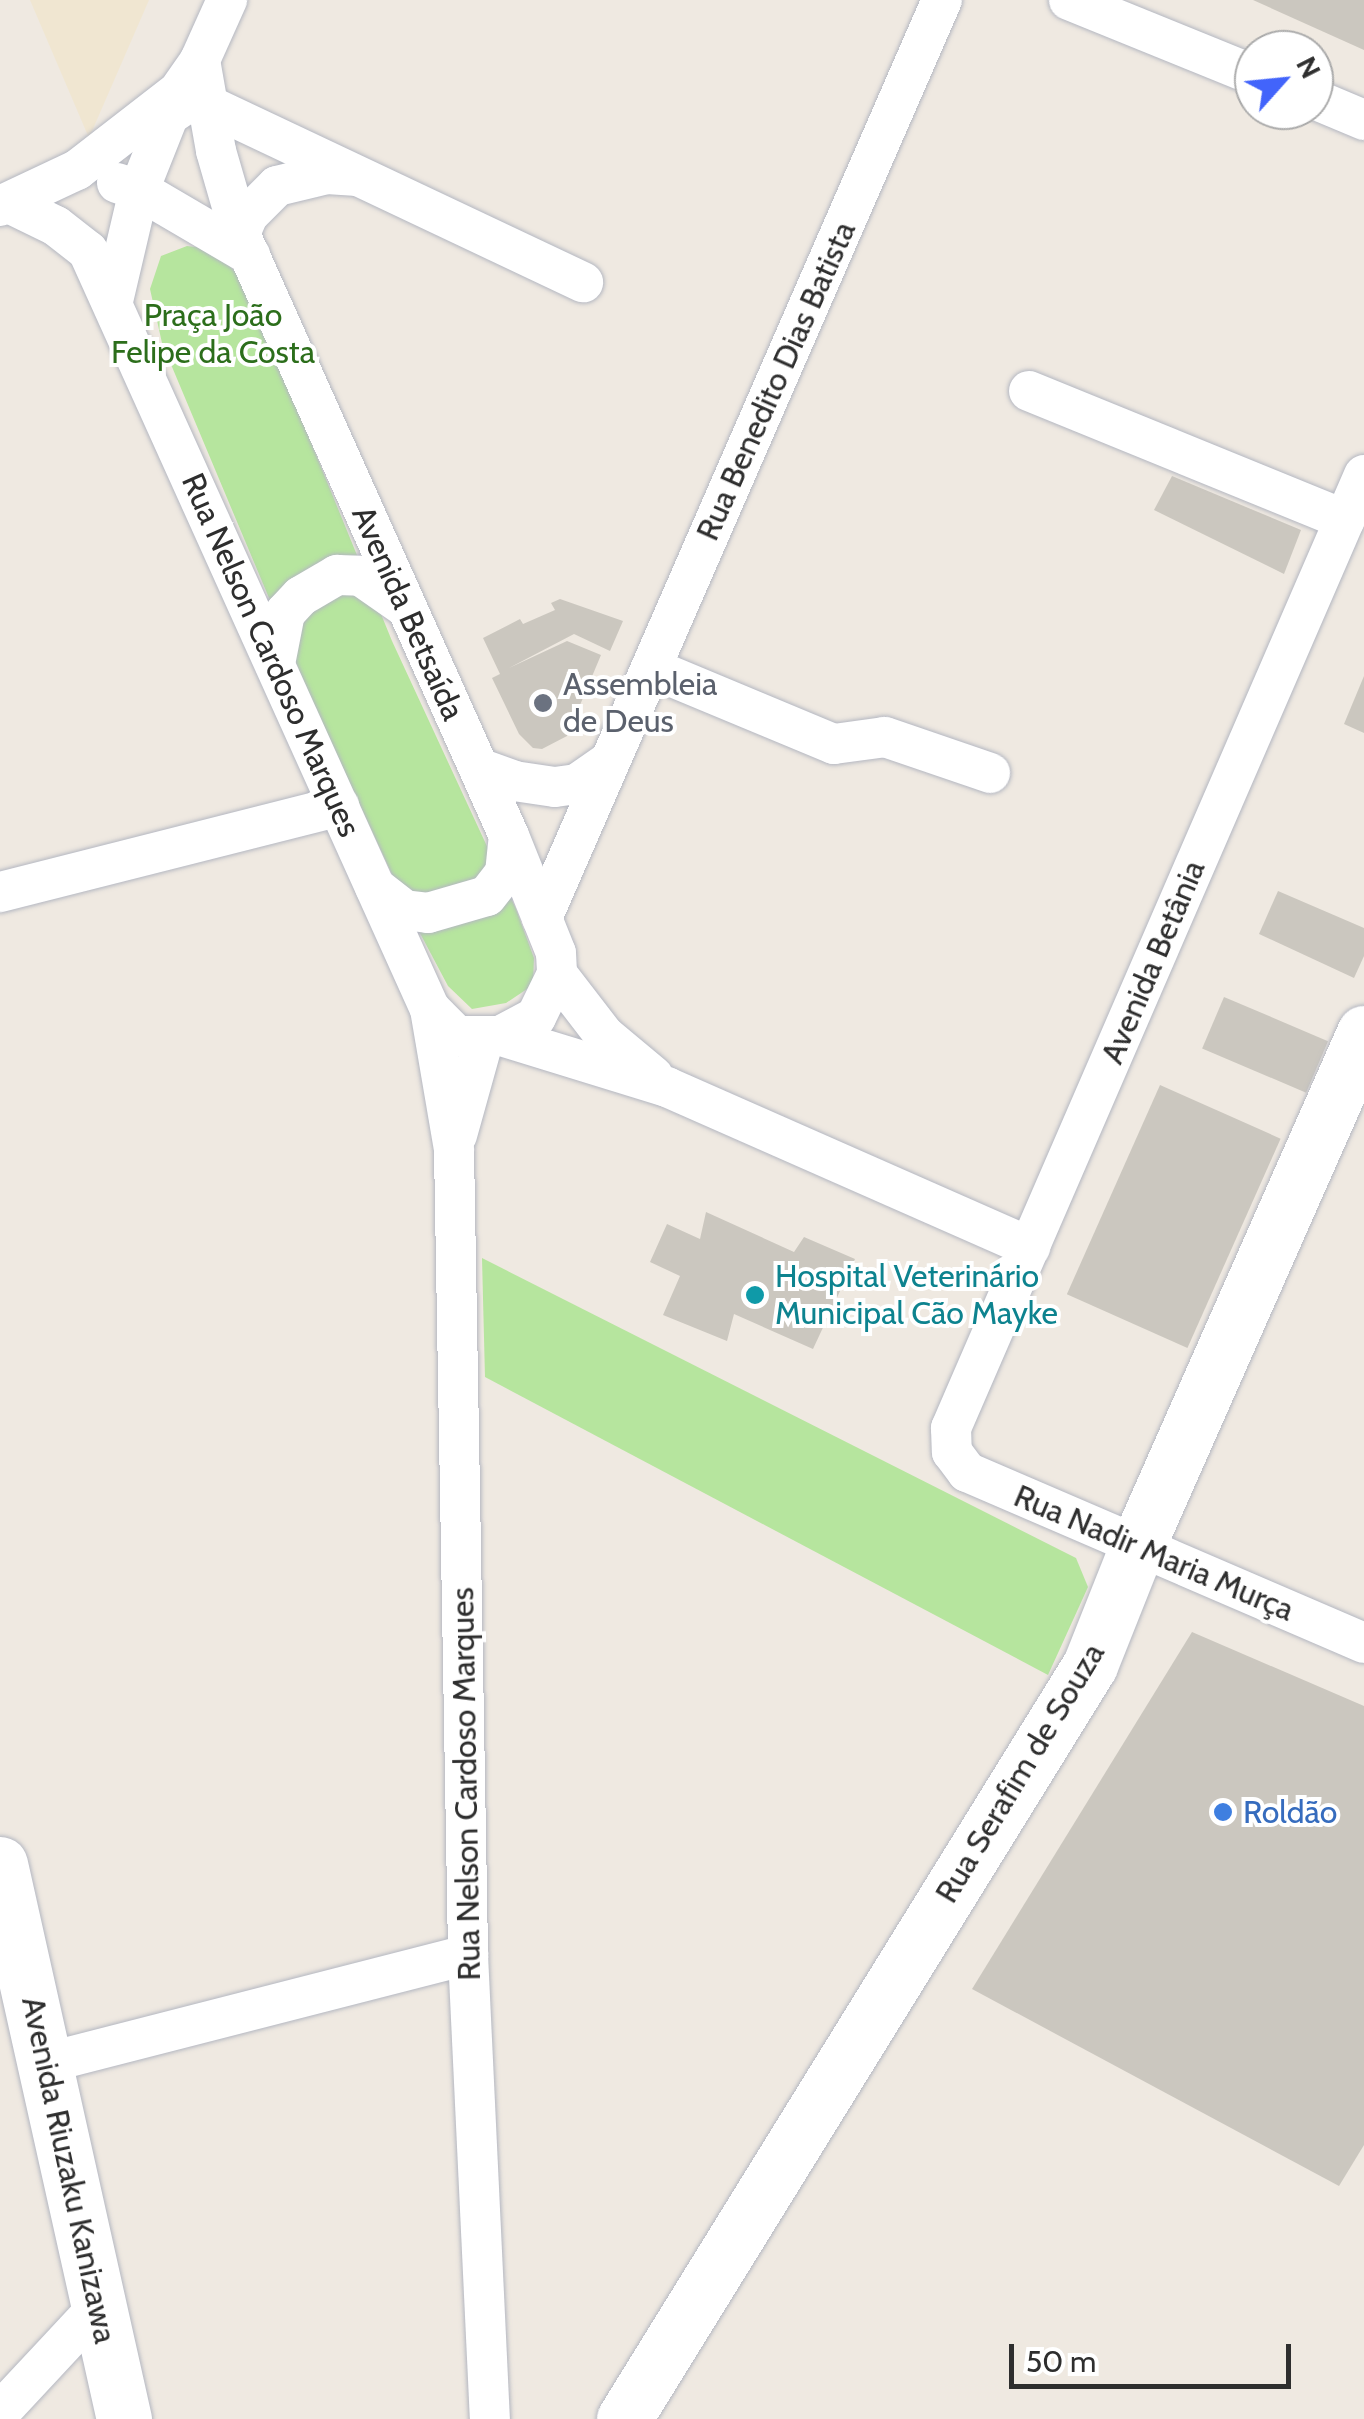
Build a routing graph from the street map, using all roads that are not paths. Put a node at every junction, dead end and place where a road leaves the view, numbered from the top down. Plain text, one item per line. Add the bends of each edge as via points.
1 (227, 0) edge
2 (942, 0) edge
3 (1068, 0) edge
4 (1234, 67) edge
5 (189, 93) junction
6 (1334, 107) edge
7 (1364, 120) edge
8 (77, 170) junction
9 (368, 177) junction
10 (138, 190) junction
11 (4, 205) edge
12 (232, 239) junction
13 (582, 282) dead end
14 (113, 301) junction
15 (1029, 390) dead end
16 (1364, 474) edge
17 (1344, 520) junction
18 (404, 606) junction
19 (275, 664) junction
20 (650, 668) junction
21 (609, 762) junction
22 (478, 768) junction
23 (990, 773) dead end
24 (339, 806) junction
25 (509, 836) junction
26 (375, 887) junction
27 (0, 892) edge
28 (542, 918) junction
29 (557, 974) junction
30 (430, 1009) junction
31 (1364, 1033) edge
32 (492, 1037) junction
33 (667, 1087) junction
34 (454, 1149) junction
35 (1030, 1247) junction
36 (952, 1452) joint
37 (1137, 1548) junction
38 (1364, 1643) edge
39 (0, 1864) edge
40 (468, 1955) junction
41 (46, 2063) junction
42 (99, 2306) junction
43 (496, 2410) edge
44 (0, 2412) edge
45 (124, 2419) edge
46 (624, 2419) edge

1 - 5 street
2 - 20 street, Rua Benedito Dias Batista
3 - 4 street
5 - 8 street
5 - 9 street
5 - 10 street
5 - 12 street, Avenida Betsaída
6 - 7 street
8 - 10 street
8 - 11 street
9 - 12 street via 327,174 277,186
9 - 13 street
10 - 12 street
10 - 14 street
11 - 14 street, Rua Nelson Cardoso Marques via 56,226 88,251
12 - 14 street via 176,224 151,234 130,257
12 - 18 street, Avenida Betsaída
14 - 19 street, Rua Nelson Cardoso Marques
15 - 17 street
16 - 17 street, Avenida Betânia
17 - 35 street, Avenida Betânia
18 - 19 street via 360,576 338,575 284,612
18 - 22 street, Avenida Betsaída
19 - 24 street, Rua Nelson Cardoso Marques
20 - 21 street, Rua Benedito Dias Batista
20 - 23 street via 834,744 885,737
21 - 22 street via 577,784 554,787
21 - 28 street, Rua Benedito Dias Batista
22 - 25 street, Avenida Betsaída
24 - 26 street, Rua Nelson Cardoso Marques
24 - 27 street
25 - 26 street via 504,873 488,896 428,913 404,910
25 - 28 street, Avenida Betsaída
26 - 30 street, Rua Nelson Cardoso Marques
28 - 29 street, Avenida Betsaída
29 - 32 street via 536,1016
29 - 33 street, Avenida Betsaída via 604,1035
30 - 32 street via 457,1036
30 - 34 street, Rua Nelson Cardoso Marques
31 - 37 street, Rua Serafim de Souza
32 - 33 street, Avenida Betsaída
32 - 34 street, Rua Nelson Cardoso Marques
33 - 35 street, Avenida Betsaída
34 - 40 street, Rua Nelson Cardoso Marques
35 - 36 street, Avenida Betânia via 951,1428
36 - 37 street, Rua Nadir Maria Murça via 967,1472
37 - 38 street, Rua Nadir Maria Murça
37 - 46 street, Rua Serafim de Souza via 1090,1665
39 - 41 street, Avenida Riuzaku Kanizawa
40 - 41 street
40 - 43 street, Rua Nelson Cardoso Marques
41 - 42 street, Avenida Riuzaku Kanizawa
42 - 44 street
42 - 45 street, Avenida Riuzaku Kanizawa

